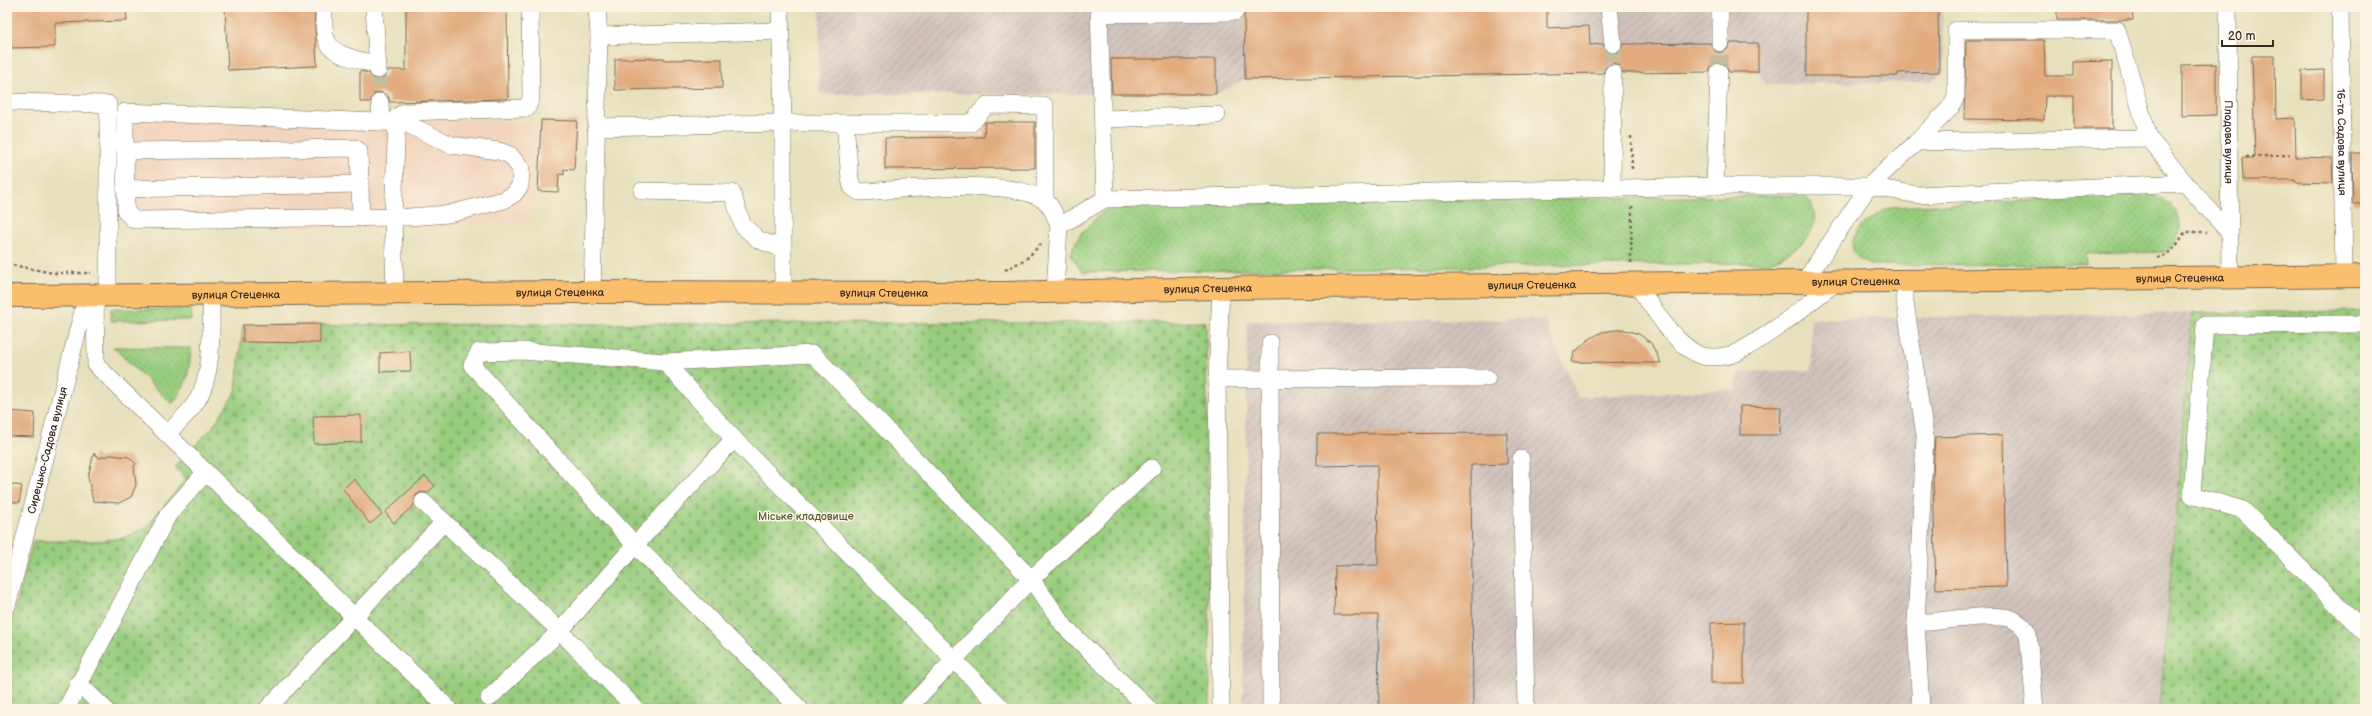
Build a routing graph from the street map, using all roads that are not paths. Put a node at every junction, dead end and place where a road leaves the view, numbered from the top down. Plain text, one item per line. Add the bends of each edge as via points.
1 (324, 7) edge
2 (374, 7) edge
3 (530, 7) edge
4 (597, 7) edge
5 (780, 7) edge
6 (1609, 7) edge
7 (1720, 7) edge
8 (2228, 7) edge
9 (2340, 7) edge
10 (1100, 11) edge
11 (1236, 12) dead end
12 (781, 31) junction
13 (599, 36) junction
14 (1720, 43) tunnel mouth
15 (1613, 44) tunnel mouth
16 (1719, 72) tunnel mouth
17 (1613, 73) tunnel mouth
18 (7, 102) edge
19 (380, 102) tunnel mouth
20 (1217, 115) dead end
21 (1103, 119) junction
22 (388, 122) junction
23 (783, 123) junction
24 (845, 123) junction
25 (597, 126) junction
26 (2149, 138) junction
27 (108, 141) junction
28 (1917, 142) junction
29 (125, 146) junction
30 (2185, 183) junction
31 (360, 184) junction
32 (1715, 186) junction
33 (1868, 186) junction
34 (126, 189) junction
35 (1612, 189) junction
36 (642, 191) dead end
37 (1105, 199) junction
38 (1045, 200) junction
39 (393, 217) junction
40 (361, 218) junction
41 (1060, 226) junction
42 (2230, 233) junction
43 (783, 249) junction
44 (2344, 276) junction
45 (2365, 276) edge
46 (2230, 277) junction
47 (1905, 281) junction
48 (1804, 282) junction
49 (1836, 282) junction
50 (7, 283) edge
51 (1637, 285) junction
52 (1221, 288) junction
53 (592, 292) junction
54 (1055, 292) junction
55 (395, 293) junction
56 (783, 293) junction
57 (97, 295) junction
58 (211, 295) junction
59 (7, 296) edge
60 (51, 296) junction
61 (2365, 324) edge
62 (1270, 343) dead end
63 (665, 362) junction
64 (1487, 378) dead end
65 (1218, 379) junction
66 (1268, 380) junction
67 (168, 434) junction
68 (734, 439) junction
69 (1521, 459) dead end
70 (1152, 468) dead end
71 (206, 472) junction
72 (423, 502) dead end
73 (444, 522) junction
74 (635, 545) junction
75 (1031, 579) junction
76 (7, 606) edge
77 (354, 616) junction
78 (1916, 624) junction
79 (560, 631) junction
80 (2365, 633) edge
81 (954, 662) junction
82 (78, 683) junction
83 (489, 698) dead end
84 (66, 709) edge
85 (105, 709) edge
86 (267, 709) edge
87 (449, 709) edge
88 (636, 709) edge
89 (800, 709) edge
90 (906, 709) edge
91 (1002, 709) edge
92 (1148, 709) edge
93 (1221, 709) edge
94 (1270, 709) edge
95 (1526, 709) edge
96 (1920, 709) edge
97 (2034, 709) edge

1 - 2 street via 328,44 339,53 378,68
3 - 22 street via 531,98 527,108 405,112
4 - 13 street
5 - 12 street
6 - 15 street
7 - 14 street
8 - 42 street, Плодова вулиця
9 - 44 street, 16-та Садова вулиця
10 - 11 street
10 - 21 street
12 - 13 street
12 - 23 street
13 - 25 street
16 - 32 street
17 - 35 street
18 - 27 street via 108,104
19 - 22 street
20 - 21 street
21 - 37 street
22 - 29 street via 125,112
22 - 39 street
22 - 39 street via 405,123 451,145 500,151 510,155 521,169 522,177 520,186 514,194 483,207 449,214
23 - 24 street
23 - 25 street
23 - 43 street
24 - 38 street via 850,179 852,187 859,192 989,186 1026,192
24 - 38 street via 971,123 987,106 1045,106
25 - 53 street
26 - 28 street
26 - 28 street via 2117,30 1956,30 1956,96 1951,107
26 - 30 street
27 - 29 street
27 - 57 street via 109,266
28 - 33 street
29 - 31 street via 355,148 359,151
29 - 34 street
30 - 33 street via 1918,196
30 - 42 street
31 - 34 street
31 - 40 street
32 - 33 street
32 - 35 street
33 - 48 street
34 - 40 street via 126,212 134,220
35 - 37 street
36 - 43 street via 732,193 743,226 759,240
37 - 41 street
38 - 41 street
39 - 40 street
39 - 55 street
41 - 54 street
42 - 46 street, Плодова вулиця
43 - 56 street
44 - 45 main road, вулиця Стеценка
44 - 46 main road, вулиця Стеценка
46 - 47 main road, вулиця Стеценка
47 - 49 main road, вулиця Стеценка
47 - 78 street via 1905,302 1925,436
48 - 49 main road, вулиця Стеценка
48 - 51 main road, вулиця Стеценка
49 - 51 street via 1759,339 1734,354 1717,356 1698,355 1682,343
50 - 60 main road, вулиця Стеценка
51 - 52 main road, вулиця Стеценка
52 - 54 main road, вулиця Стеценка
52 - 65 street
53 - 55 main road, вулиця Стеценка
53 - 56 main road, вулиця Стеценка
54 - 56 main road, вулиця Стеценка
55 - 58 main road, вулиця Стеценка
57 - 58 main road, вулиця Стеценка
57 - 60 main road, вулиця Стеценка
57 - 67 street via 96,365
57 - 76 street, Сирецько-Садова вулиця
58 - 67 street via 205,382 197,401
59 - 60 main road, вулиця Стеценка
61 - 80 street via 2206,325 2192,494 2243,510
62 - 66 street
63 - 68 street
63 - 74 street via 522,351 479,352 472,365
63 - 75 street via 813,354
64 - 66 street
65 - 66 street
65 - 93 street
66 - 94 street
67 - 71 street
68 - 74 street
68 - 81 street
69 - 95 street
70 - 75 street
71 - 77 street
71 - 82 street via 168,515
72 - 73 street
73 - 77 street
73 - 79 street
74 - 79 street
74 - 89 street
75 - 81 street
75 - 92 street via 1065,627
77 - 86 street
77 - 87 street
78 - 96 street
78 - 97 street via 1990,617 2011,619 2024,627 2028,634
79 - 83 street
79 - 88 street
81 - 90 street
81 - 91 street
82 - 84 street
82 - 85 street

